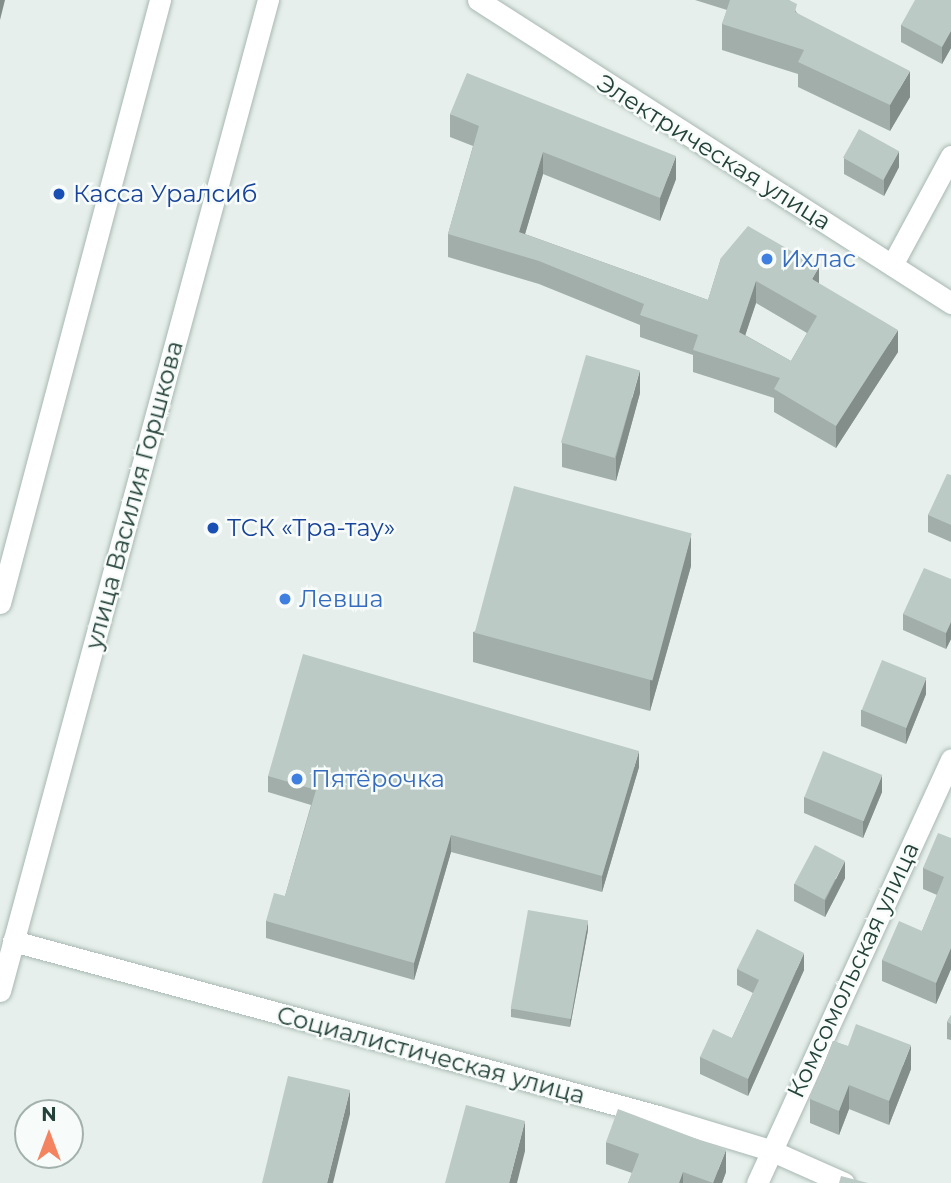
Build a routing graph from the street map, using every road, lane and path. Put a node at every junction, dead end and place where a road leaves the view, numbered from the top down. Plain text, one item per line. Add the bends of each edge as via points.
1 (160, 0) edge
2 (268, 0) edge
3 (478, 0) edge
4 (951, 156) edge
5 (892, 265) junction
6 (951, 303) edge
7 (0, 603) edge
8 (951, 758) edge
9 (13, 941) junction
10 (0, 991) edge
11 (770, 1150) junction
12 (757, 1183) edge
13 (844, 1183) edge

1 - 7 main road
2 - 9 main road, улица Василия Горшкова
3 - 5 main road, Электрическая улица
4 - 5 main road
5 - 6 main road, Электрическая улица
8 - 11 main road, Комсомольская улица
9 - 10 main road, улица Василия Горшкова
9 - 11 main road, Социалистическая улица
11 - 12 main road, Комсомольская улица
11 - 13 main road, Социалистическая улица

